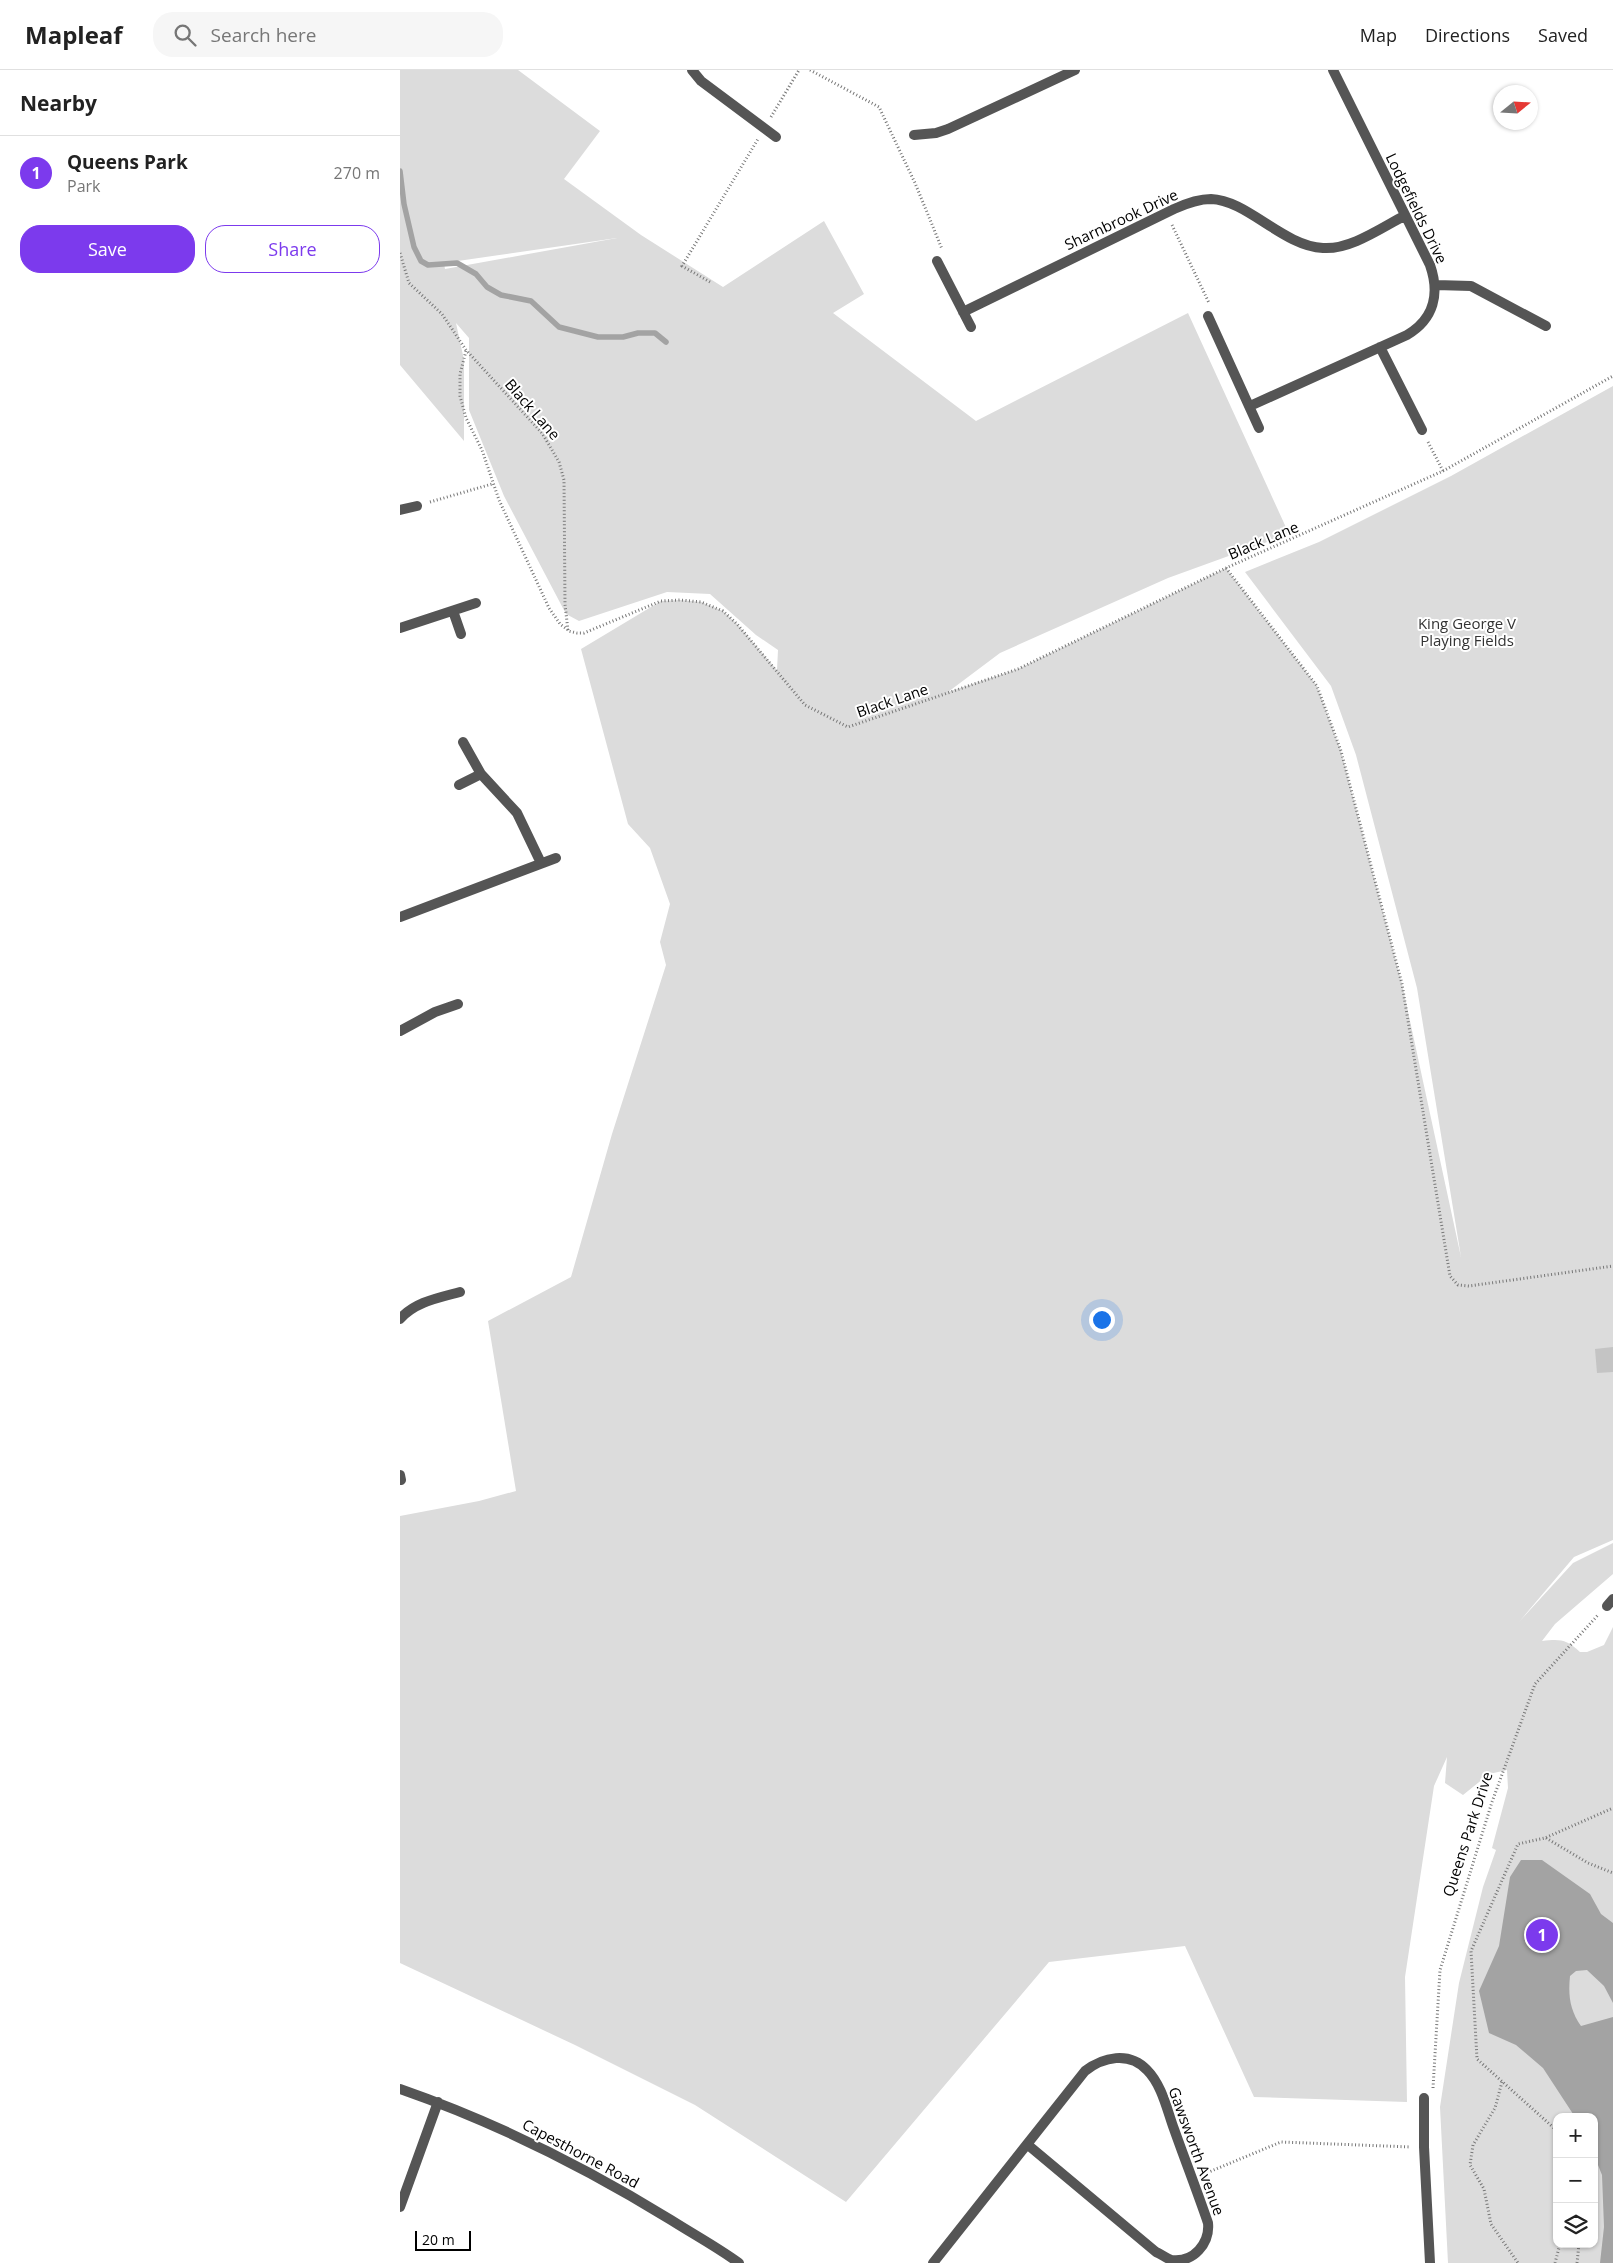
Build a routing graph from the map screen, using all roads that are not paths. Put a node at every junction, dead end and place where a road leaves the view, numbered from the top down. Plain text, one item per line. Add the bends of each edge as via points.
1 (692, 70) edge
2 (1075, 70) edge
3 (1333, 70) edge
4 (914, 135) dead end
5 (776, 137) dead end
6 (1404, 216) junction
7 (937, 261) road end
8 (1436, 285) junction
9 (963, 312) junction
10 (1208, 316) road end
11 (1546, 326) dead end
12 (971, 327) dead end
13 (1380, 348) junction
14 (1250, 406) junction
15 (1259, 428) dead end
16 (1422, 430) road end
17 (417, 506) road end
18 (400, 510) edge
19 (476, 603) dead end
20 (453, 611) junction
21 (400, 628) edge
22 (460, 634) dead end
23 (463, 742) dead end
24 (481, 774) junction
25 (459, 785) dead end
26 (556, 858) dead end
27 (541, 863) junction
28 (400, 917) edge
29 (458, 1004) dead end
30 (400, 1030) edge
31 (460, 1292) dead end
32 (400, 1319) edge
33 (400, 2089) edge
34 (438, 2102) junction
35 (1424, 2103) road end
36 (1028, 2145) junction
37 (400, 2208) edge
38 (738, 2263) edge
39 (933, 2263) edge
40 (1430, 2263) edge

1 - 5 street via 701,81
2 - 4 street via 948,129
3 - 6 street, Lodgefields Drive
6 - 8 street, Lodgefields Drive via 1430,265
6 - 9 street, Sharnbrook Drive via 1358,239 1323,248 1297,242 1231,204 1216,199 1191,202
7 - 9 street
8 - 11 street via 1471,286
8 - 13 street, Lodgefields Drive via 1432,307 1420,326
9 - 12 street
10 - 14 street
13 - 14 street, Lodgefields Drive
13 - 16 street
14 - 15 street
17 - 18 street
19 - 20 street
20 - 21 street
20 - 22 street
23 - 24 street
24 - 25 street
24 - 27 street via 517,812
26 - 27 street
27 - 28 street
29 - 30 street
31 - 32 street via 411,1308
33 - 34 street, Capesthorne Road
34 - 37 street
34 - 38 street, Capesthorne Road via 486,2122 622,2190
35 - 40 street
36 - 36 street, Gawsworth Avenue via 1085,2072 1106,2060 1128,2058 1147,2069 1161,2093 1208,2223 1207,2240 1197,2253 1188,2258 1170,2260 1156,2252
36 - 39 street, Gawsworth Avenue

